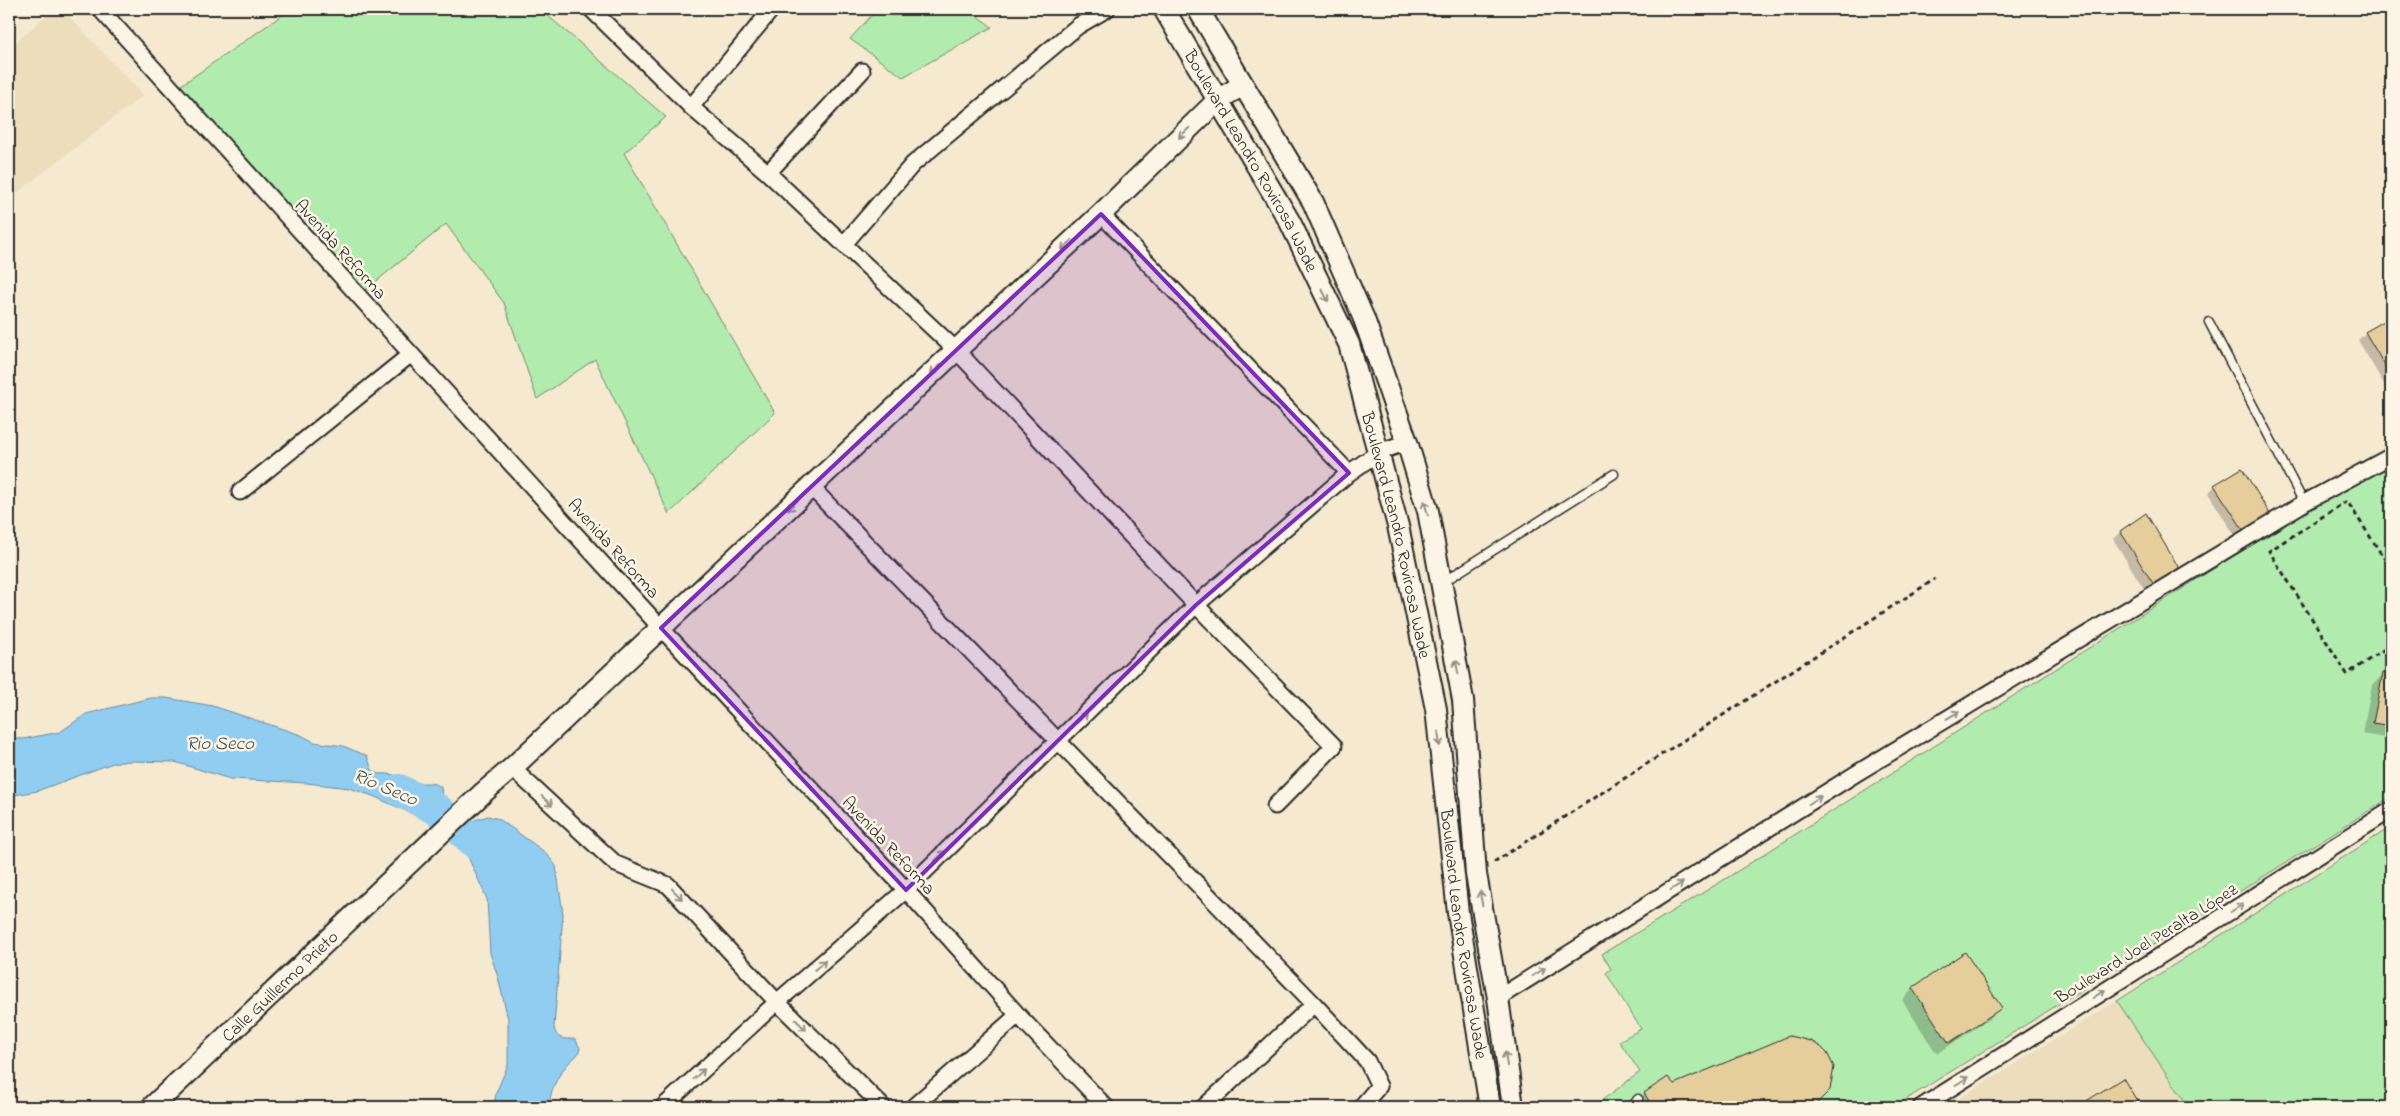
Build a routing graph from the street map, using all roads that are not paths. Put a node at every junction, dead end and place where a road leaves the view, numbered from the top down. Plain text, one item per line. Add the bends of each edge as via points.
1 (100, 9) edge
2 (591, 9) edge
3 (772, 9) edge
4 (1107, 9) edge
5 (1164, 9) edge
6 (1198, 9) edge
7 (862, 71) dead end
8 (1243, 85) junction
9 (1219, 99) junction
10 (691, 107) junction
11 (768, 173) junction
12 (1101, 214) junction
13 (844, 244) junction
14 (2209, 322) dead end
15 (956, 350) junction
16 (411, 354) junction
17 (1407, 442) junction
18 (1379, 452) junction
19 (2391, 456) edge
20 (1349, 473) junction
21 (1614, 474) dead end
22 (812, 487) junction
23 (240, 492) dead end
24 (2304, 503) junction
25 (1441, 583) junction
26 (1196, 605) junction
27 (662, 628) junction
28 (1463, 700) junction
29 (1436, 709) junction
30 (1060, 740) junction
31 (512, 768) junction
32 (1274, 806) dead end
33 (2391, 810) edge
34 (906, 890) junction
35 (1498, 998) junction
36 (777, 1002) junction
37 (1314, 1004) junction
38 (1018, 1015) junction
39 (1638, 1099) dead end
40 (152, 1107) edge
41 (664, 1107) edge
42 (883, 1107) edge
43 (913, 1107) edge
44 (1106, 1107) edge
45 (1204, 1107) edge
46 (1361, 1107) edge
47 (1490, 1107) edge
48 (1513, 1107) edge
49 (1632, 1107) edge
50 (1921, 1107) edge

1 - 16 street, Avenida Reforma
2 - 10 street
3 - 10 street
4 - 13 street via 1078,26 913,164
5 - 9 main road, Boulevard Leandro Rovirosa Wade
6 - 8 main road, Boulevard Leandro Rovirosa Wade
7 - 11 street
8 - 9 main road, Calle Guillermo Prieto
8 - 17 main road, Boulevard Leandro Rovirosa Wade via 1313,202 1364,319
9 -> 12 main road, Calle Guillermo Prieto
9 -> 18 main road, Boulevard Leandro Rovirosa Wade via 1290,222 1349,344
10 - 11 street
11 - 13 street
12 -> 15 main road, Calle Guillermo Prieto
12 - 20 street
13 - 15 street
14 - 24 lane
15 -> 22 main road, Calle Guillermo Prieto
15 - 26 street
16 - 23 street
16 - 27 street, Avenida Reforma
17 - 18 street
25 -> 17 main road, Boulevard Leandro Rovirosa Wade via 1428,512
18 - 20 street
18 - 29 main road, Boulevard Leandro Rovirosa Wade via 1398,526
19 - 24 street
20 - 26 street
21 - 25 lane
22 -> 27 main road, Calle Guillermo Prieto
22 - 30 street
35 -> 24 street via 1857,773
28 -> 25 main road, Boulevard Leandro Rovirosa Wade
30 -> 26 street
26 - 32 street via 1334,746
27 - 31 main road, Calle Guillermo Prieto
27 - 34 street, Avenida Reforma
28 - 29 main road
35 -> 28 main road, Boulevard Leandro Rovirosa Wade via 1476,874
29 -> 47 main road, Boulevard Leandro Rovirosa Wade via 1458,913
34 -> 30 street
30 - 37 street
31 -> 36 street via 616,864 668,885
31 - 40 main road, Calle Guillermo Prieto
50 -> 33 street, Boulevard Joel Peralta López
36 -> 34 street
34 - 38 street, Avenida Reforma
48 -> 35 main road, Boulevard Leandro Rovirosa Wade
41 -> 36 street
36 -> 42 street
37 - 45 street
37 - 46 street via 1367,1061 1379,1086
38 - 43 street
38 - 44 street, Avenida Reforma
39 - 49 lane

